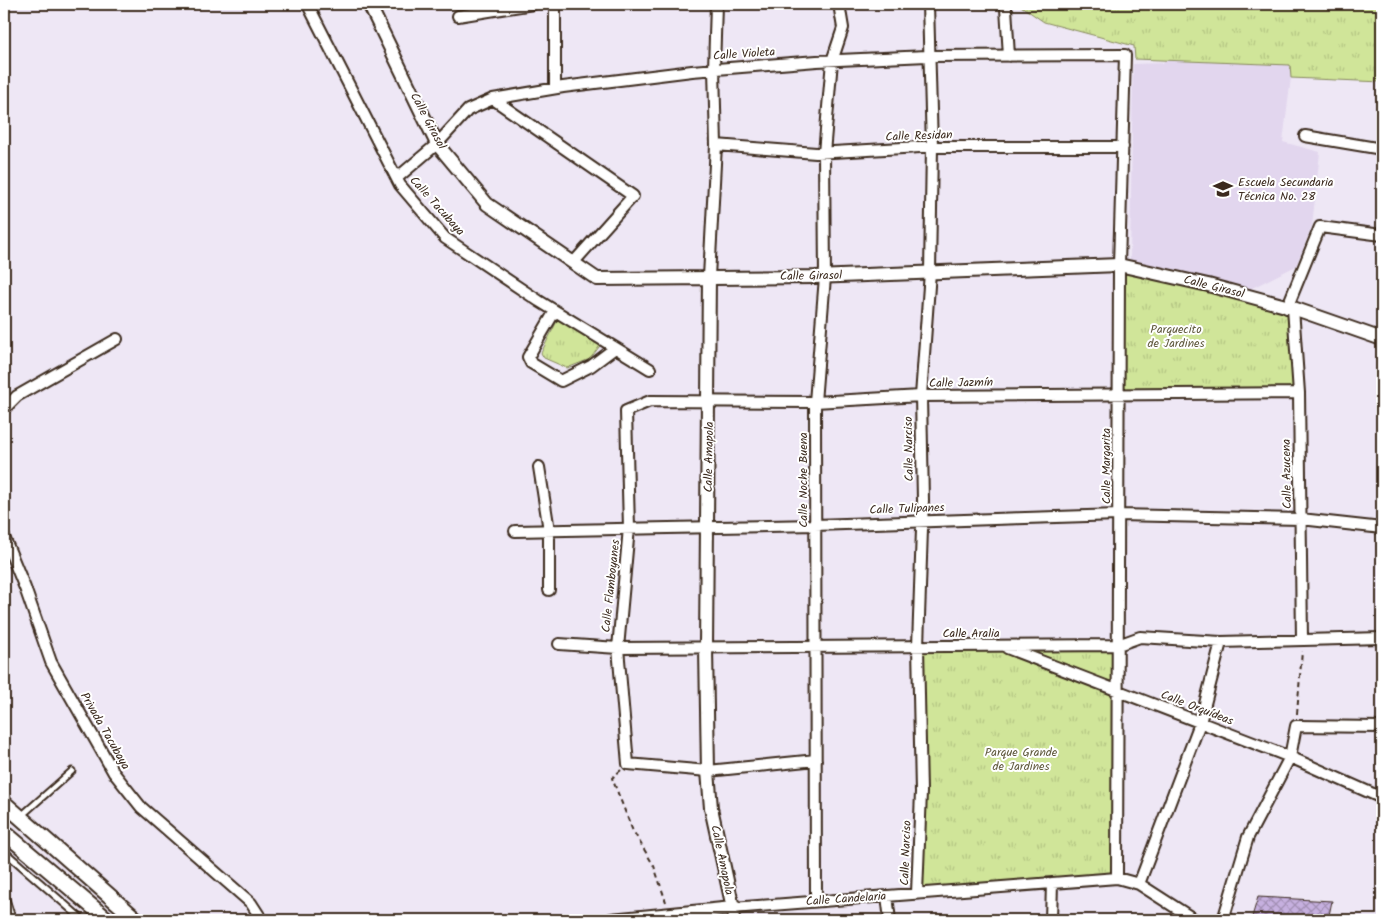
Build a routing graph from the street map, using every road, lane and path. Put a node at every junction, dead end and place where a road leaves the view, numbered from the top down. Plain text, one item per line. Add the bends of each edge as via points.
1 (310, 4) edge
2 (368, 4) edge
3 (533, 4) edge
4 (555, 4) edge
5 (716, 4) edge
6 (839, 4) edge
7 (928, 4) edge
8 (1006, 8) dead end
9 (458, 16) dead end
10 (1125, 54) joint
11 (928, 56) junction
12 (1009, 56) junction
13 (832, 60) junction
14 (714, 69) junction
15 (555, 88) junction
16 (493, 99) junction
17 (1305, 136) dead end
18 (437, 144) junction
19 (716, 145) junction
20 (932, 147) junction
21 (1123, 147) junction
22 (1382, 149) edge
23 (824, 153) junction
24 (396, 178) junction
25 (1382, 235) edge
26 (573, 263) junction
27 (1119, 266) junction
28 (930, 272) junction
29 (709, 277) junction
30 (825, 277) junction
31 (1290, 308) junction
32 (554, 310) junction
33 (117, 339) dead end
34 (1382, 340) edge
35 (616, 348) junction
36 (650, 370) dead end
37 (1119, 393) junction
38 (1299, 393) junction
39 (921, 396) junction
40 (709, 400) junction
41 (815, 402) junction
42 (4, 409) edge
43 (626, 411) joint
44 (539, 467) dead end
45 (1118, 515) junction
46 (1301, 519) junction
47 (922, 520) junction
48 (815, 526) junction
49 (708, 527) junction
50 (629, 528) junction
51 (1382, 528) edge
52 (549, 530) junction
53 (515, 531) dead end
54 (4, 537) edge
55 (549, 590) dead end
56 (1382, 638) edge
57 (1302, 640) junction
58 (1221, 642) junction
59 (559, 644) dead end
60 (1118, 645) junction
61 (918, 646) junction
62 (1002, 646) junction
63 (816, 647) junction
64 (618, 648) junction
65 (706, 648) junction
66 (1118, 692) junction
67 (1200, 723) junction
68 (1296, 726) junction
69 (1382, 727) edge
70 (1290, 757) junction
71 (816, 760) junction
72 (628, 764) junction
73 (72, 771) dead end
74 (708, 771) junction
75 (1382, 798) edge
76 (4, 803) edge
77 (20, 817) junction
78 (5, 835) edge
79 (4, 851) edge
80 (80, 870) junction
81 (1117, 878) junction
82 (1052, 884) junction
83 (1139, 884) junction
84 (66, 885) junction
85 (918, 894) junction
86 (887, 896) junction
87 (4, 901) edge
88 (816, 901) junction
89 (671, 914) junction
90 (733, 914) edge
91 (10, 920) edge
92 (83, 920) edge
93 (108, 920) edge
94 (137, 920) edge
95 (262, 920) edge
96 (611, 920) edge
97 (890, 920) edge
98 (1051, 920) edge
99 (1195, 920) edge
100 (1223, 920) edge

1 - 24 street, Calle Tacubaya
2 - 18 street, Calle Girasol
3 - 9 street
4 - 15 street
5 - 14 street, Calle Amapola
6 - 13 street, Calle Noche Buena via 843,28
7 - 11 street, Calle Narciso
8 - 12 street
10 - 12 street, Calle Violeta
10 - 21 street, Calle Margarita
11 - 12 street, Calle Violeta
11 - 13 street, Calle Violeta
11 - 20 street, Calle Narciso
13 - 14 street, Calle Violeta
13 - 23 street, Calle Noche Buena
14 - 15 street, Calle Violeta
14 - 19 street, Calle Amapola
15 - 16 street, Calle Violeta
16 - 18 street, Calle Violeta via 468,110
16 - 26 street via 633,196
17 - 22 street
18 - 24 street, Calle Violeta
18 - 26 street, Calle Girasol via 487,204
19 - 23 street, Calle Residan
19 - 29 street, Calle Amapola
20 - 21 street, Calle Residan
20 - 23 street, Calle Residan
20 - 28 street, Calle Narciso
21 - 27 street, Calle Margarita
23 - 30 street, Calle Noche Buena
24 - 32 street, Calle Tacubaya via 446,238
25 - 31 street, Calle Azucena via 1320,227
26 - 29 street, Calle Girasol via 597,279
27 - 28 street, Calle Girasol
27 - 31 street, Calle Girasol via 1208,285
27 - 37 street, Calle Margarita
28 - 30 street, Calle Girasol
28 - 39 street, Calle Narciso
29 - 30 street, Calle Girasol
29 - 40 street, Calle Amapola
30 - 41 street, Calle Noche Buena
31 - 34 street, Calle Girasol
31 - 38 street, Calle Azucena
32 - 35 street, Calle Tacubaya
32 - 35 street via 528,357 531,364 561,381 591,366
33 - 42 street via 17,396
35 - 36 street, Calle Tacubaya
37 - 38 street, Calle Jazmín
37 - 39 street, Calle Jazmín
37 - 45 street, Calle Margarita
38 - 46 street, Calle Azucena
39 - 41 street, Calle Jazmín
39 - 47 street, Calle Narciso
40 - 41 street, Calle Jazmín
40 - 43 street, Calle Jazmín via 650,401
40 - 49 street, Calle Amapola
41 - 48 street, Calle Noche Buena
43 - 50 street, Calle Flamboyanes
44 - 52 street
45 - 46 street, Calle Tulipanes
45 - 47 street, Calle Tulipanes
45 - 60 street, Calle Margarita
46 - 51 street, Calle Tulipanes
46 - 57 street, Calle Azucena
47 - 48 street, Calle Tulipanes
47 - 61 street, Calle Narciso
48 - 49 street, Calle Tulipanes
48 - 63 street, Calle Noche Buena
49 - 50 street, Calle Tulipanes
49 - 65 street, Calle Amapola
50 - 52 street, Calle Tulipanes
50 - 64 street, Calle Flamboyanes
52 - 53 street, Calle Tulipanes
52 - 55 street
54 - 95 street, Privada Tacubaya via 51,662 114,773 141,807 251,903
56 - 57 street, Calle Aralia
57 - 58 street, Calle Aralia
57 - 68 path
58 - 60 street, Calle Aralia via 1140,637
58 - 67 street
59 - 64 street, Calle Aralia
60 - 62 street, Calle Aralia
60 - 66 street, Calle Margarita
61 - 62 street, Calle Aralia
61 - 63 street, Calle Aralia
61 - 85 street, Calle Narciso via 921,792
62 - 66 street, Calle Orquídeas
63 - 65 street, Calle Aralia
63 - 71 street, Calle Noche Buena
64 - 65 street, Calle Aralia
64 - 72 street, Calle Flamboyanes
65 - 74 street, Calle Amapola
66 - 67 street, Calle Orquídeas
66 - 81 street, Calle Margarita
67 - 70 street, Calle Orquídeas
67 - 83 street
68 - 69 street
68 - 70 street
70 - 75 street, Calle Orquídeas
70 - 100 street via 1248,838
71 - 74 street
71 - 88 street, Calle Noche Buena
72 - 74 street
72 - 89 path via 612,778 632,829 654,866
73 - 77 lane
74 - 90 street, Calle Amapola via 711,808
76 - 77 main road
77 - 80 main road
78 - 84 main road
79 - 92 lane
80 - 84 main road
80 - 94 main road
81 - 82 street, Calle Candelaria
81 - 83 street
82 - 85 street, Calle Candelaria
82 - 98 street
83 - 99 street
84 - 93 main road
85 - 86 street, Calle Candelaria
86 - 88 street, Calle Candelaria
86 - 97 street
87 - 91 street
88 - 90 street, Calle Candelaria
89 - 90 street, Calle Candelaria
89 - 96 street, Calle Candelaria

